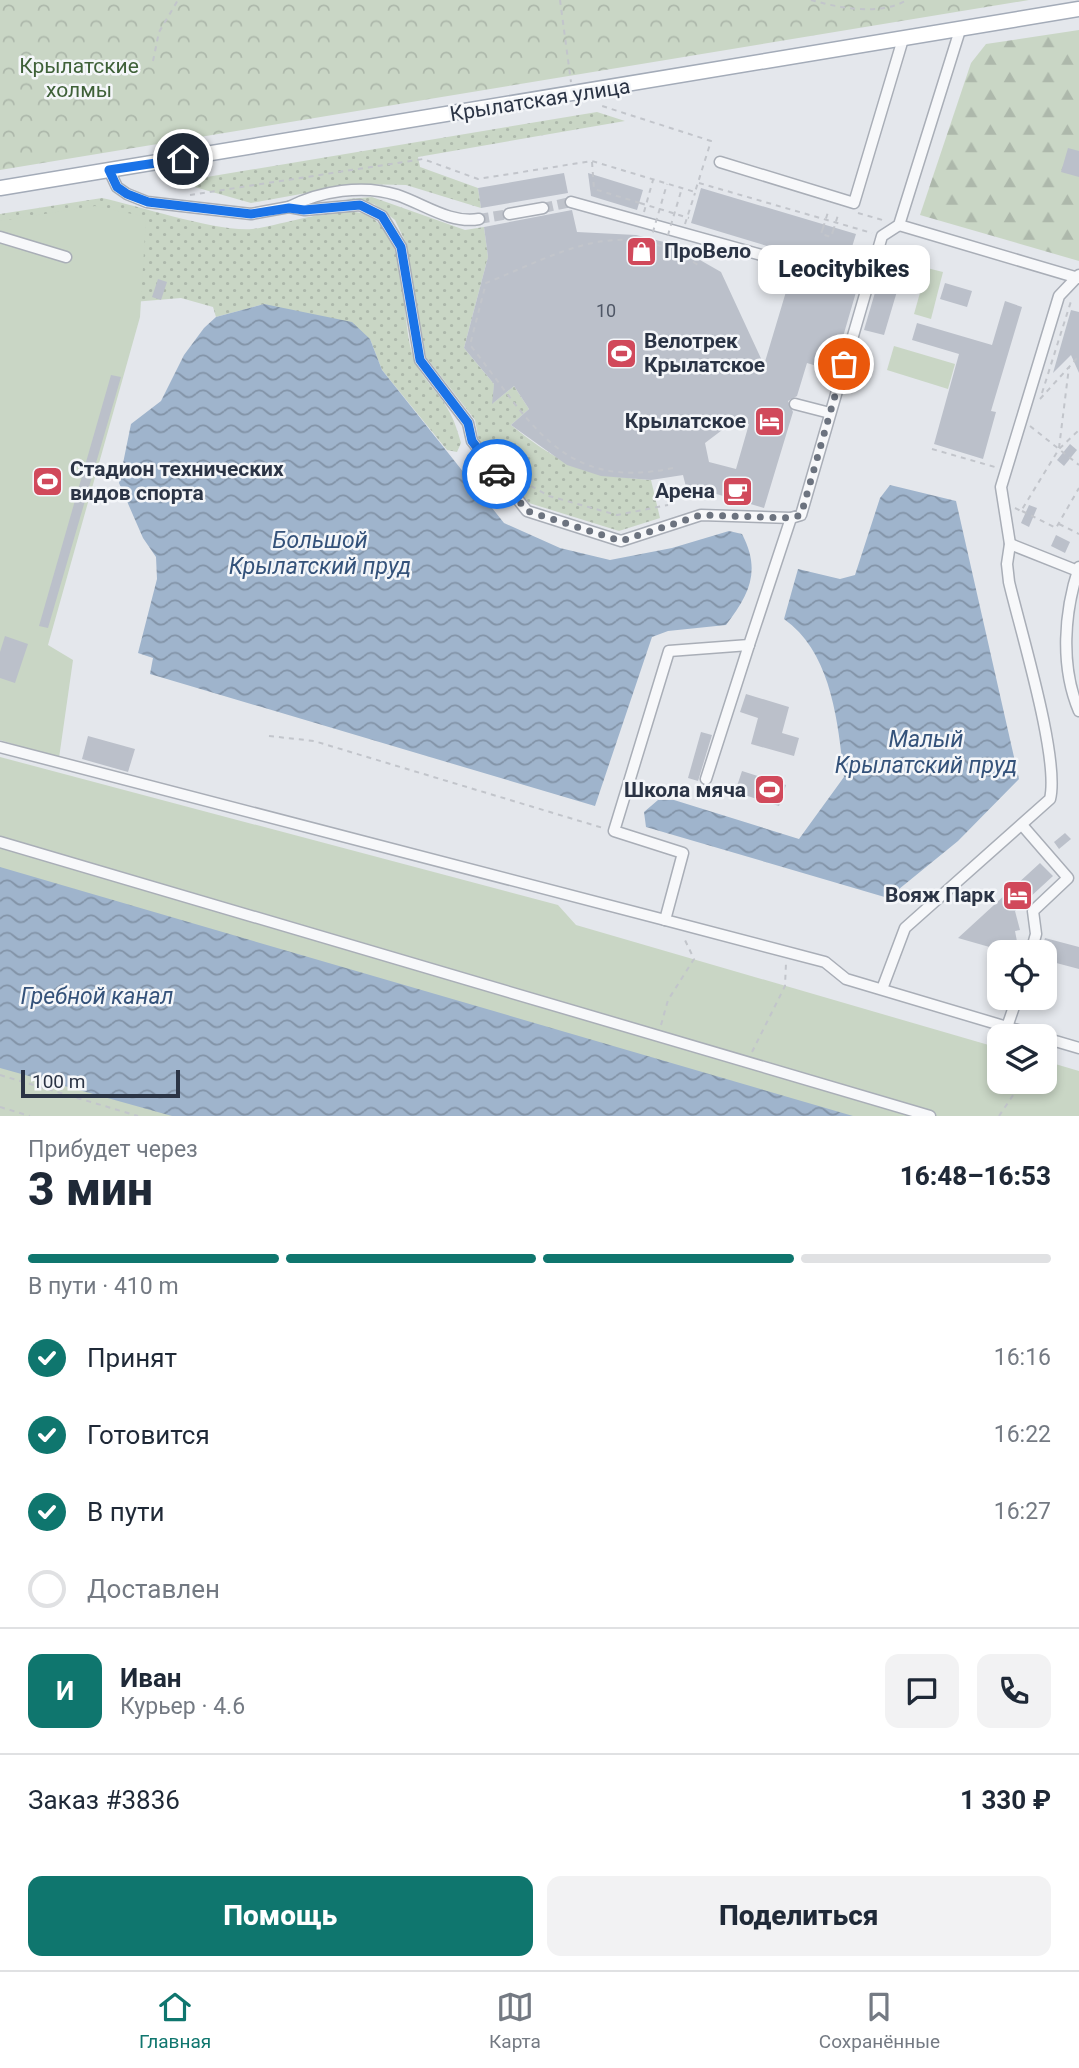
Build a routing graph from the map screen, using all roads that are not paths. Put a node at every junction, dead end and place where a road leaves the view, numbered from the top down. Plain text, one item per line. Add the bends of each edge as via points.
1 (1079, 9) edge
2 (960, 30) junction
3 (903, 39) junction
4 (719, 162) dead end
5 (109, 170) junction
6 (0, 188) edge
7 (571, 202) tunnel mouth
8 (289, 208) junction
9 (542, 208) tunnel mouth
10 (509, 214) tunnel mouth
11 (480, 219) tunnel mouth
12 (900, 225) junction
13 (0, 237) edge
14 (66, 257) dead end
15 (783, 261) dead end
16 (1079, 277) edge
17 (795, 404) dead end
18 (830, 413) junction
19 (791, 518) junction
20 (1010, 544) junction
21 (1078, 569) edge
22 (748, 645) junction
23 (1079, 710) edge
24 (0, 747) edge
25 (706, 779) dead end
26 (1022, 825) junction
27 (0, 842) edge
28 (665, 919) junction
29 (1034, 940) edge
30 (882, 989) junction
31 (997, 1024) edge
32 (1057, 1042) edge
33 (1079, 1048) edge
34 (930, 1116) edge

1 - 2 main road, Крылатская улица
2 - 3 main road, Крылатская улица
2 - 12 lane
3 - 4 lane via 854,203
3 - 5 main road, Крылатская улица
5 - 6 main road, Крылатская улица
5 - 8 lane via 117,187 148,202 251,214
7 - 15 lane
8 - 11 lane via 321,195 374,190 465,222
8 - 19 lane via 360,205 382,216 391,227 401,247 420,360 468,423 472,441 527,511 621,541 701,515
9 - 10 lane
12 - 16 lane
12 - 18 lane via 882,236
13 - 14 lane
16 - 20 lane via 1059,296 1005,470 1001,502
17 - 18 lane
18 - 19 lane via 801,515
19 - 22 lane
20 - 21 lane
20 - 26 lane via 1009,582 1050,755 1053,788 1050,799
21 - 23 lane via 1066,662
22 - 25 lane
22 - 28 lane via 669,651 614,831 683,853
24 - 28 lane
26 - 29 lane via 1068,878 1033,912
26 - 30 lane via 905,928
27 - 34 lane
28 - 30 lane via 825,962 846,979
30 - 31 lane
32 - 33 lane

